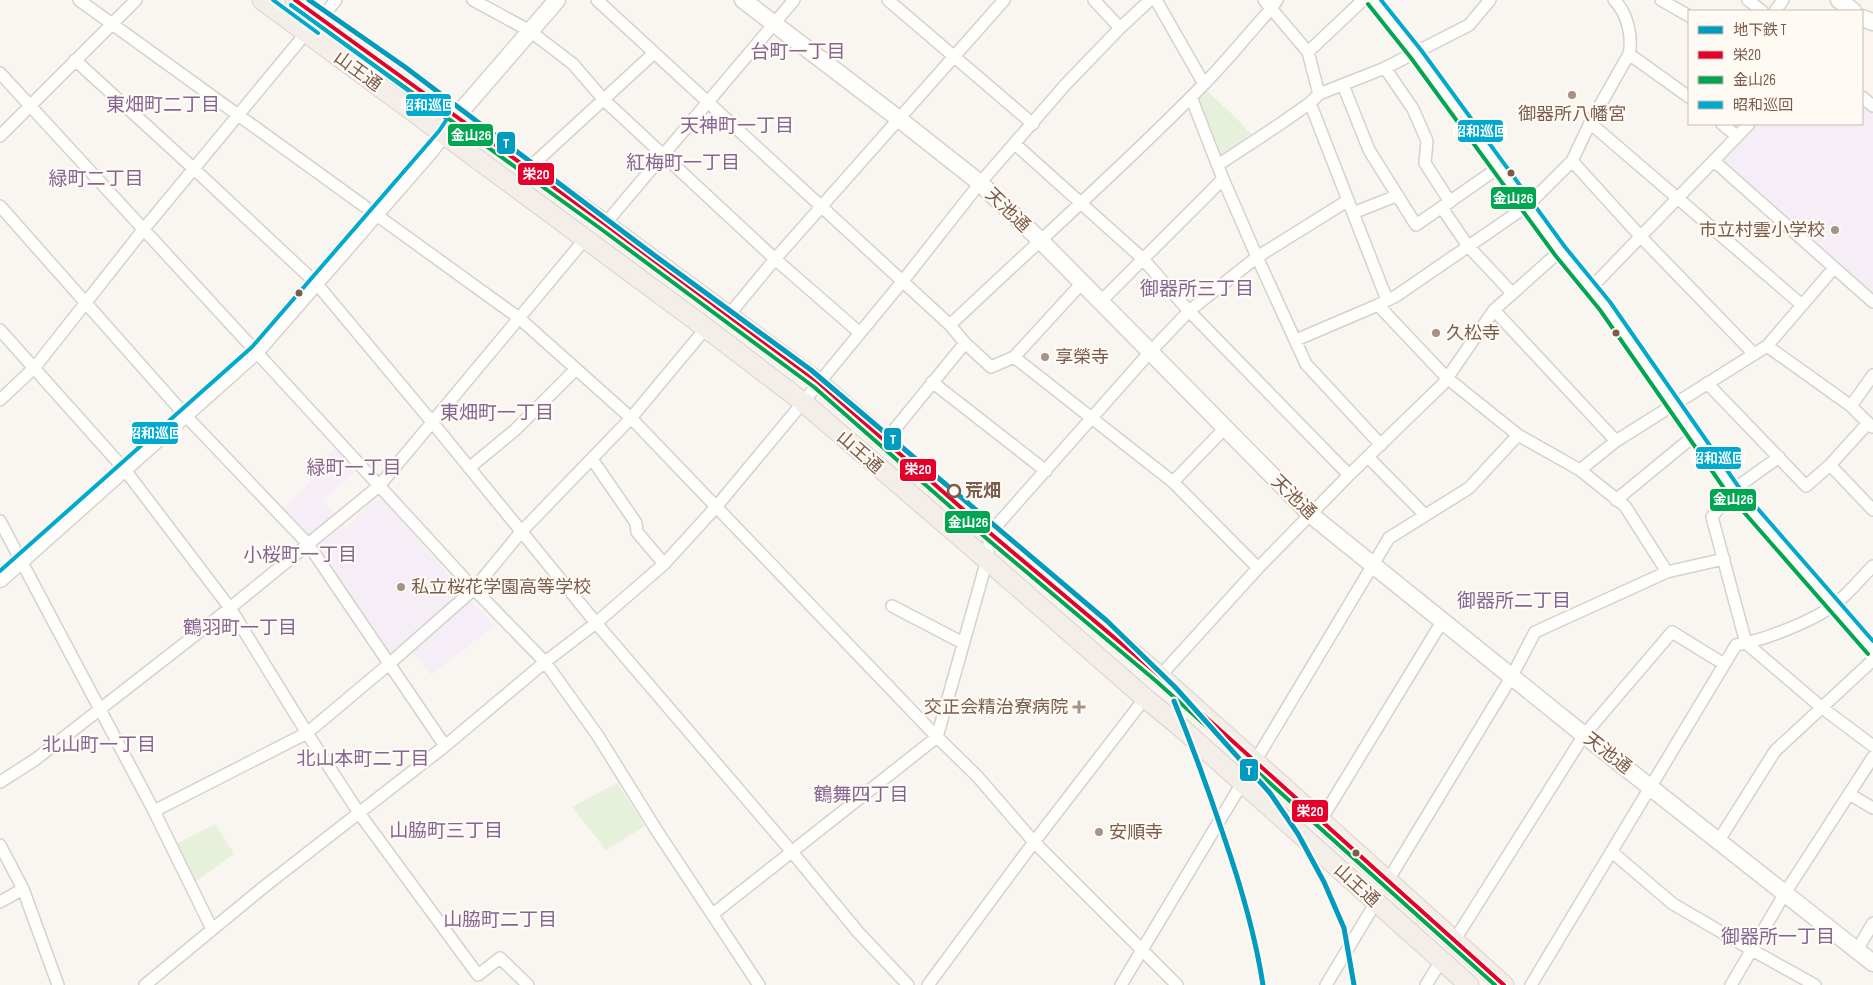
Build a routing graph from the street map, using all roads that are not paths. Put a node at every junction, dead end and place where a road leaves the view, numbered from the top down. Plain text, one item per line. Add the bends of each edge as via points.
1 (79, 0) edge
2 (136, 0) edge
3 (262, 0) edge
4 (295, 0) edge
5 (336, 0) edge
6 (473, 0) edge
7 (557, 0) edge
8 (598, 0) edge
9 (743, 0) edge
10 (794, 0) edge
11 (888, 0) edge
12 (1004, 0) edge
13 (1094, 0) edge
14 (1150, 0) edge
15 (1156, 0) edge
16 (1364, 0) edge
17 (1372, 0) edge
18 (1490, 0) edge
19 (1661, 0) edge
20 (1748, 0) edge
21 (1271, 3) edge
22 (1622, 3) edge
23 (1761, 10) edge
24 (1688, 15) edge
25 (321, 19) junction
26 (112, 24) junction
27 (774, 25) junction
28 (1120, 28) junction
29 (530, 31) junction
30 (306, 33) junction
31 (1308, 52) junction
32 (654, 53) junction
33 (1416, 54) junction
34 (1629, 54) junction
35 (954, 56) junction
36 (75, 60) junction
37 (1385, 68) junction
38 (0, 73) edge
39 (1204, 84) junction
40 (1342, 85) junction
41 (1319, 94) junction
42 (1688, 94) edge
43 (1191, 97) junction
44 (1863, 98) edge
45 (603, 99) junction
46 (708, 102) junction
47 (1310, 102) junction
48 (30, 106) junction
49 (1873, 106) edge
50 (238, 114) junction
51 (456, 117) junction
52 (899, 119) junction
53 (1590, 123) junction
54 (1032, 124) junction
55 (1723, 125) edge
56 (1748, 125) edge
57 (444, 134) junction
58 (0, 136) edge
59 (1737, 136) junction
60 (1015, 144) junction
61 (662, 155) junction
62 (1572, 161) junction
63 (1714, 162) junction
64 (1218, 165) junction
65 (193, 168) junction
66 (1498, 168) junction
67 (528, 169) junction
68 (1223, 179) junction
69 (980, 183) junction
70 (1396, 196) junction
71 (1676, 198) junction
72 (1347, 201) junction
73 (1082, 203) junction
74 (1446, 205) junction
75 (0, 206) edge
76 (822, 206) junction
77 (1527, 206) junction
78 (1353, 213) junction
79 (376, 214) junction
80 (604, 224) junction
81 (143, 230) junction
82 (1640, 236) junction
83 (585, 239) junction
84 (1040, 240) junction
85 (1468, 246) junction
86 (1560, 251) junction
87 (1257, 257) junction
88 (1142, 258) junction
89 (775, 259) junction
90 (1834, 268) junction
91 (902, 282) junction
92 (316, 283) junction
93 (1082, 283) junction
94 (1590, 289) junction
95 (1512, 293) junction
96 (1100, 302) junction
97 (1873, 302) edge
98 (1383, 303) junction
99 (85, 304) junction
100 (1802, 305) junction
101 (1494, 310) junction
102 (1189, 311) junction
103 (728, 316) junction
104 (519, 318) junction
105 (950, 325) junction
106 (706, 328) junction
107 (0, 330) edge
108 (860, 333) junction
109 (1296, 340) junction
110 (965, 343) junction
111 (1767, 346) junction
112 (256, 352) junction
113 (1150, 352) junction
114 (1754, 354) junction
115 (1014, 357) junction
116 (34, 367) junction
117 (576, 369) junction
118 (1873, 375) edge
119 (1447, 378) junction
120 (818, 382) junction
121 (932, 382) junction
122 (1707, 383) junction
123 (0, 400) edge
124 (803, 402) junction
125 (1674, 404) junction
126 (1851, 406) junction
127 (186, 415) junction
128 (631, 418) junction
129 (1092, 418) junction
130 (432, 422) junction
131 (1870, 425) edge
132 (1225, 428) junction
133 (1518, 435) junction
134 (1696, 435) junction
135 (1616, 441) junction
136 (885, 442) junction
137 (1381, 445) junction
138 (1368, 457) junction
139 (1778, 457) junction
140 (592, 459) junction
141 (1830, 465) junction
142 (470, 468) junction
143 (125, 470) junction
144 (1046, 470) junction
145 (1580, 470) junction
146 (1349, 475) junction
147 (1172, 482) junction
148 (379, 486) junction
149 (1733, 490) junction
150 (1616, 500) junction
151 (716, 507) junction
152 (1873, 510) edge
153 (1311, 515) junction
154 (1425, 515) junction
155 (0, 522) edge
156 (521, 532) junction
157 (990, 534) junction
158 (308, 544) junction
159 (987, 560) junction
160 (1724, 560) junction
161 (20, 562) junction
162 (664, 564) junction
163 (1373, 564) junction
164 (1873, 566) edge
165 (1258, 568) junction
166 (1667, 572) junction
167 (0, 579) edge
168 (474, 589) junction
169 (1833, 605) junction
170 (892, 606) dead end
171 (230, 608) junction
172 (1443, 620) junction
173 (596, 623) junction
174 (963, 643) junction
175 (1746, 643) junction
176 (1873, 650) edge
177 (1873, 660) edge
178 (544, 662) junction
179 (389, 664) junction
180 (1724, 664) junction
181 (1160, 676) junction
182 (1512, 676) junction
183 (1145, 698) junction
184 (1821, 707) junction
185 (100, 709) junction
186 (307, 733) junction
187 (1584, 735) junction
188 (936, 737) junction
189 (445, 746) junction
190 (1873, 746) edge
191 (1873, 757) edge
192 (1256, 762) junction
193 (0, 782) edge
194 (1242, 782) junction
195 (1651, 787) junction
196 (1849, 794) junction
197 (1873, 808) edge
198 (154, 811) junction
199 (359, 812) junction
200 (1321, 820) junction
201 (1719, 840) junction
202 (1034, 842) junction
203 (0, 845) edge
204 (792, 852) junction
205 (1612, 852) junction
206 (1388, 882) junction
207 (23, 889) junction
208 (1785, 893) junction
209 (0, 902) edge
210 (1376, 902) junction
211 (713, 914) junction
212 (1873, 923) edge
213 (212, 929) junction
214 (1454, 941) junction
215 (1143, 949) junction
216 (1752, 950) junction
217 (1857, 950) junction
218 (1441, 960) junction
219 (1873, 963) edge
220 (1813, 983) edge
221 (58, 985) edge
222 (145, 985) edge
223 (528, 985) edge
224 (759, 985) edge
225 (908, 985) edge
226 (928, 985) edge
227 (1121, 985) edge
228 (1177, 985) edge
229 (1326, 985) edge
230 (1426, 985) edge
231 (1469, 985) edge
232 (1504, 985) edge
233 (1531, 985) edge
234 (1731, 985) edge

1 - 26 street
2 - 26 street
3 - 30 main road, 山王通
4 - 25 main road, 山王通
5 - 25 street
6 - 29 street
7 - 29 street
8 - 32 street
9 - 27 street, 天池通
10 - 27 street
11 - 35 street
12 - 35 street
13 - 28 street
14 - 28 street
15 - 39 street
16 - 31 street
17 - 33 street
18 - 33 street via 1469,25
19 - 24 street
20 - 23 street
21 - 31 street
21 - 39 street
22 - 34 street via 1631,45
25 - 51 main road, 山王通
26 - 36 street
26 - 50 street
27 - 46 street
27 - 52 street, 天池通
28 - 54 street
29 - 45 street via 572,64
29 - 51 street
30 - 50 street
30 - 57 main road, 山王通
31 - 41 street
32 - 45 street
32 - 46 street
33 - 37 street
33 - 66 street
34 - 42 street
34 - 53 street
35 - 52 street
35 - 54 street
36 - 48 street
36 - 65 street
37 - 40 street
37 - 74 street via 1413,109 1427,141 1425,163
38 - 48 street
39 - 43 street
40 - 41 street
40 - 70 street via 1369,150
41 - 47 street
43 - 64 street
43 - 73 street
44 - 49 street
45 - 61 street
45 - 67 street
46 - 61 street
46 - 76 street
47 - 64 street
47 - 72 street
48 - 58 street
48 - 81 street
50 - 65 street
50 - 79 street
51 - 57 street
51 - 67 main road, 山王通
52 - 69 street, 天池通
52 - 76 street
53 - 62 street
53 - 71 street
54 - 60 street
55 - 59 street
56 - 59 street
57 - 79 street
57 - 83 main road, 山王通
59 - 63 street
60 - 69 street
60 - 73 street
61 - 80 street
61 - 89 street
62 - 77 street
62 - 82 street
63 - 71 street
63 - 90 street
64 - 68 street
65 - 81 street
65 - 92 street
66 - 74 street
66 - 77 street
67 - 80 main road, 山王通
68 - 87 street
68 - 88 street
69 - 84 street, 天池通
69 - 91 street
70 - 74 street via 1416,225
70 - 78 street
71 - 82 street
71 - 100 street
72 - 78 street
72 - 87 street
73 - 84 street
73 - 88 street
74 - 85 street
75 - 99 street
76 - 89 street
76 - 91 street
77 - 85 street
77 - 86 street
78 - 98 street
79 - 92 street
79 - 104 street
80 - 103 main road, 山王通
81 - 99 street
81 - 112 street
82 - 94 street
82 - 114 street
83 - 104 street
83 - 106 main road, 山王通
84 - 93 street, 天池通
84 - 105 street
85 - 95 street
85 - 98 street
86 - 94 street
86 - 95 street
87 - 102 street
87 - 109 street
88 - 96 street
88 - 102 street
89 - 103 street
89 - 108 street
90 - 97 street
90 - 100 street
91 - 105 street
91 - 108 street
92 - 112 street
92 - 130 street
93 - 96 street, 天池通
93 - 115 street
94 - 125 street
95 - 101 street
96 - 113 street, 天池通
98 - 109 street
98 - 119 street
99 - 116 street
99 - 127 street
100 - 111 street
101 - 119 street
101 - 135 street
102 - 113 street
102 - 146 street
103 - 120 main road, 山王通
104 - 117 street
104 - 130 street
105 - 110 street
106 - 124 main road, 山王通
106 - 128 street
107 - 116 street
108 - 120 street
109 - 137 street via 1306,364
110 - 115 street via 991,367
110 - 121 street
111 - 114 street
111 - 126 street
112 - 127 street
112 - 148 street
113 - 129 street
113 - 132 street, 天池通
114 - 122 street
115 - 129 street
116 - 123 street
116 - 143 street
117 - 128 street
117 - 142 street
118 - 126 street
119 - 133 street
119 - 137 street
120 - 124 street
120 - 136 main road, 山王通
121 - 136 street
121 - 144 street
122 - 125 street
122 - 139 street
124 - 151 street
124 - 159 main road, 山王通
125 - 134 street
125 - 135 street
126 - 131 street
127 - 143 street
127 - 158 street
128 - 140 street
128 - 151 street
129 - 144 street
129 - 147 street
130 - 142 street
130 - 148 street
131 - 141 street
132 - 147 street
132 - 153 street, 天池通
133 - 145 street
133 - 154 street via 1469,488
134 - 149 street
134 - 150 street
135 - 145 street
136 - 157 main road, 山王通
137 - 138 street
138 - 146 street
138 - 154 street
139 - 141 street via 1806,486
139 - 149 street
140 - 156 street
140 - 162 street via 636,522 637,532
141 - 152 street
142 - 156 street
143 - 161 street
143 - 171 street
144 - 157 street
145 - 150 street
146 - 153 street
147 - 165 street
148 - 158 street
148 - 168 street
149 - 160 street via 1712,516
149 - 169 street
150 - 166 street via 1625,506
151 - 162 street
151 - 188 street
153 - 163 street, 天池通
153 - 165 street
154 - 163 street via 1389,538
155 - 161 street
156 - 168 street
156 - 173 street
157 - 159 street
157 - 181 main road, 山王通
158 - 171 street
158 - 179 street
159 - 174 street
159 - 183 main road, 山王通
160 - 166 street
160 - 175 street
161 - 167 street
161 - 185 street
162 - 173 street
163 - 172 street, 天池通
163 - 192 street
164 - 169 street
165 - 181 street
166 - 182 street via 1535,632
168 - 178 street
168 - 179 street
169 - 175 street via 1796,626
169 - 176 street
170 - 174 street
171 - 185 street
171 - 186 street
172 - 182 street, 天池通
172 - 200 street
173 - 178 street
173 - 204 street
174 - 188 street
175 - 180 street via 1736,645
175 - 184 street
177 - 184 street
178 - 189 street
178 - 211 street via 598,736 657,832
179 - 186 street
179 - 189 street
180 - 187 street via 1672,632
180 - 195 street
181 - 192 main road, 山王通
182 - 187 street, 天池通
182 - 206 street
183 - 194 main road, 山王通
183 - 202 street
184 - 190 street
184 - 201 street via 1775,751
185 - 193 street via 36,759
185 - 198 street
186 - 198 street
186 - 199 street
187 - 195 street, 天池通
187 - 214 street
188 - 202 street via 977,776
188 - 204 street
189 - 199 street
191 - 196 street
192 - 194 street
192 - 200 main road, 山王通
194 - 210 main road, 山王通
194 - 215 street
195 - 201 street, 天池通
195 - 205 street
196 - 197 street
196 - 208 street
198 - 213 street
199 - 213 street
199 - 223 street via 478,976 500,958
200 - 206 main road, 山王通
201 - 208 street, 天池通
202 - 215 street
202 - 226 street
203 - 207 street
204 - 211 street
204 - 225 street via 858,932
205 - 216 street via 1673,904
205 - 233 street
206 - 214 main road, 山王通
207 - 209 street
207 - 221 street
208 - 216 street
208 - 217 street, 天池通
210 - 218 main road, 山王通
210 - 229 street
211 - 224 street
212 - 217 street
213 - 222 street
214 - 232 main road, 山王通
215 - 227 street
215 - 228 street
216 - 220 street
216 - 234 street
217 - 219 street, 天池通
218 - 230 street
218 - 231 main road, 山王通

